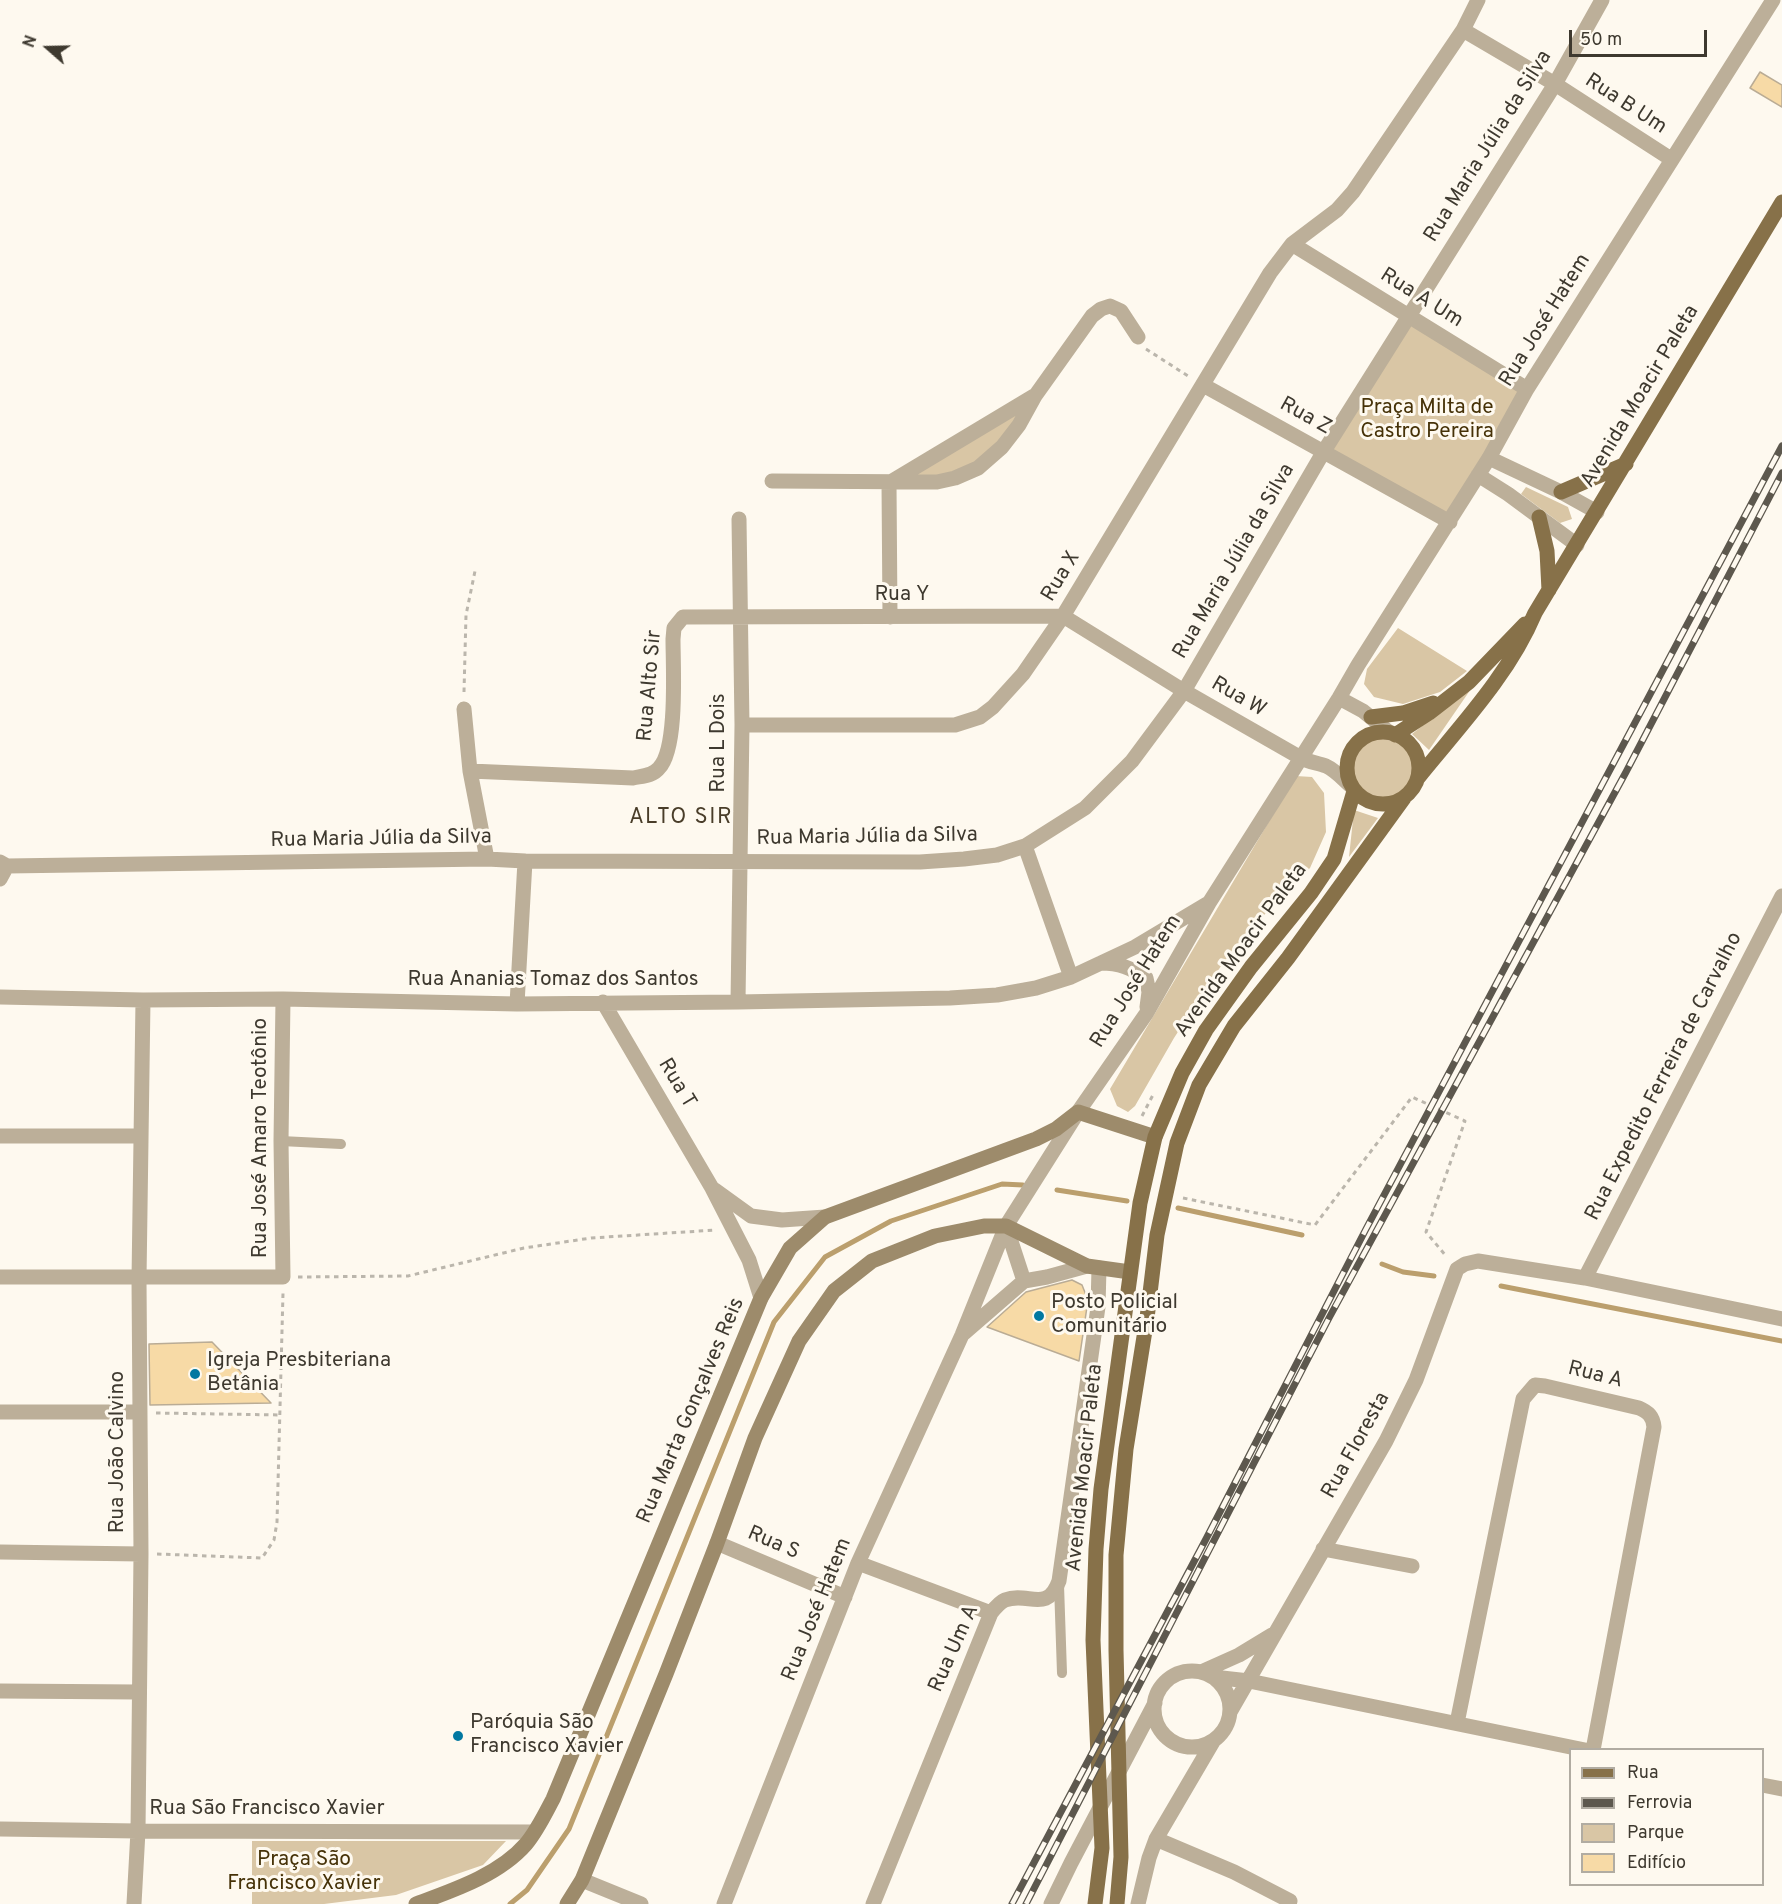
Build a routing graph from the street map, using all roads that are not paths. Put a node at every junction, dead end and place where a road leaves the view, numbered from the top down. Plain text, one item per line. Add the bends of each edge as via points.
1 (1478, 0) edge
2 (1602, 0) edge
3 (1773, 0) edge
4 (1463, 30) junction
5 (1555, 84) junction
6 (1671, 159) junction
7 (1782, 202) edge
8 (1292, 244) junction
9 (1407, 316) junction
10 (1138, 337) dead end
11 (1203, 385) junction
12 (1527, 389) junction
13 (1035, 396) junction
14 (1324, 451) junction
15 (1489, 458) junction
16 (1626, 464) junction
17 (1478, 475) junction
18 (772, 481) dead end
19 (889, 483) junction
20 (1561, 492) junction
21 (1597, 512) junction
22 (1539, 517) junction
23 (739, 519) dead end
24 (1450, 522) junction
25 (1577, 545) junction
26 (1549, 590) junction
27 (1535, 613) junction
28 (1064, 616) junction
29 (740, 617) junction
30 (890, 617) junction
31 (1358, 665) junction
32 (1184, 692) junction
33 (1452, 695) junction
34 (1339, 698) junction
35 (464, 709) road end
36 (1367, 714) junction
37 (742, 725) junction
38 (1392, 734) junction
39 (1301, 758) junction
40 (470, 771) junction
41 (1418, 778) junction
42 (1353, 788) junction
43 (1404, 798) junction
44 (1025, 846) junction
45 (487, 859) junction
46 (525, 861) junction
47 (740, 862) junction
48 (2, 869) edge
49 (1782, 896) edge
50 (1209, 903) junction
51 (1101, 963) junction
52 (1071, 977) junction
53 (0, 997) edge
54 (283, 999) junction
55 (143, 1000) junction
56 (603, 1002) junction
57 (738, 1002) junction
58 (517, 1004) junction
59 (1146, 1014) junction
60 (1078, 1112) junction
61 (0, 1136) edge
62 (140, 1136) junction
63 (1155, 1137) junction
64 (281, 1141) junction
65 (341, 1144) dead end
66 (712, 1188) junction
67 (825, 1217) junction
68 (1006, 1226) junction
69 (1093, 1267) junction
70 (1130, 1272) junction
71 (0, 1277) edge
72 (1585, 1278) junction
73 (139, 1279) junction
74 (1023, 1281) junction
75 (761, 1298) junction
76 (1782, 1319) edge
77 (962, 1335) junction
78 (0, 1412) edge
79 (140, 1412) junction
80 (717, 1543) junction
81 (1323, 1550) junction
82 (0, 1552) edge
83 (141, 1554) junction
84 (858, 1563) junction
85 (1412, 1566) dead end
86 (1059, 1581) junction
87 (845, 1597) junction
88 (991, 1612) junction
89 (1274, 1634) junction
90 (1062, 1672) dead end
91 (1207, 1675) junction
92 (1249, 1681) junction
93 (0, 1691) edge
94 (138, 1692) junction
95 (1155, 1703) junction
96 (1230, 1712) junction
97 (1457, 1723) junction
98 (1214, 1740) junction
99 (1580, 1748) edge
100 (1593, 1748) edge
101 (1764, 1785) edge
102 (1782, 1789) edge
103 (0, 1829) edge
104 (138, 1831) junction
105 (534, 1832) junction
106 (1156, 1839) junction
107 (582, 1880) junction
108 (1290, 1901) dead end
109 (134, 1904) edge
110 (416, 1904) edge
111 (567, 1904) edge
112 (641, 1904) edge
113 (724, 1904) edge
114 (873, 1904) edge
115 (1052, 1904) edge
116 (1095, 1904) edge
117 (1117, 1904) edge
118 (1138, 1904) edge

1 - 4 street, Rua X
2 - 5 street, Rua Maria Júlia da Silva
3 - 6 street, Rua José Hatem
4 - 5 street, Rua B Um
4 - 8 street, Rua X via 1353,192 1337,210
5 - 6 street, Rua B Um
5 - 9 street, Rua Maria Júlia da Silva
6 - 12 street, Rua José Hatem
7 - 16 main road, Avenida Moacir Paleta
8 - 9 street, Rua A Um
8 - 11 street, Rua X via 1264,282
9 - 12 street, Rua A Um
9 - 14 street, Rua Maria Júlia da Silva
10 - 13 street via 1121,311 1110,306 1101,309
11 - 14 street, Rua Z
11 - 28 street, Rua X
12 - 15 street, Rua José Hatem
13 - 19 street
13 - 19 street via 1002,447 978,468 937,482
14 - 24 street, Rua Z
14 - 32 street, Rua Maria Júlia da Silva
15 - 17 street, Rua José Hatem
15 - 20 street
16 - 20 main road
16 - 21 main road, Avenida Moacir Paleta
17 - 22 street
17 - 24 street, Rua José Hatem
18 - 19 street
19 - 30 street
20 - 21 street
21 - 25 main road, Avenida Moacir Paleta
22 - 25 street
22 - 26 main road
23 - 29 street, Rua L Dois
24 - 31 street, Rua José Hatem
25 - 26 main road, Avenida Moacir Paleta
26 - 27 main road, Avenida Moacir Paleta
27 - 33 main road, Avenida Moacir Paleta
27 - 41 main road, Avenida Moacir Paleta via 1516,650 1488,690
28 - 30 street, Rua Y
28 - 32 street, Rua W
28 - 37 street, Rua X via 1023,674 980,717 955,725 934,726
29 - 30 street, Rua Y
29 - 37 street, Rua L Dois
29 - 40 street, Rua Alto Sir via 683,617 674,628 671,734 661,767 652,774 633,778
31 - 34 street, Rua José Hatem
31 - 36 street via 1354,687
32 - 39 street, Rua W
32 - 44 street, Rua Maria Júlia da Silva via 1132,761 1085,808
33 - 36 main road via 1403,713
33 - 38 main road, Avenida Moacir Paleta
34 - 36 street
34 - 39 street, Rua José Hatem
35 - 40 street
36 - 38 street
37 - 47 street, Rua L Dois
38 - 41 main road via 1412,747 1417,756
38 - 42 main road, Avenida Moacir Paleta via 1378,732 1357,742 1347,763
39 - 42 street via 1333,770
39 - 50 street, Rua José Hatem
40 - 45 street
41 - 43 main road, Avenida Moacir Paleta
42 - 43 main road via 1372,803 1383,805
42 - 63 main road, Avenida Moacir Paleta via 1334,858 1206,1030 1182,1073
43 - 117 main road, Avenida Moacir Paleta via 1234,1026 1199,1085 1176,1143 1157,1235 1126,1449 1116,1555 1121,1857
44 - 47 street, Rua Maria Júlia da Silva via 997,855 920,862
44 - 52 street
45 - 46 street, Rua Maria Júlia da Silva
45 - 48 street, Rua Maria Júlia da Silva
46 - 47 street, Rua Maria Júlia da Silva
46 - 58 street
47 - 57 street, Rua L Dois
49 - 72 street, Rua Expedito Ferreira de Carvalho
50 - 51 street, Rua Ananias Tomaz dos Santos
50 - 59 street, Rua José Hatem
51 - 52 street, Rua Ananias Tomaz dos Santos
51 - 59 street via 1131,968 1146,978
52 - 57 street, Rua Ananias Tomaz dos Santos via 997,995
53 - 55 street, Rua Ananias Tomaz dos Santos
54 - 55 street, Rua Ananias Tomaz dos Santos
54 - 58 street, Rua Ananias Tomaz dos Santos
54 - 64 street, Rua José Amaro Teotônio
55 - 62 street, Rua João Calvino
56 - 57 street, Rua Ananias Tomaz dos Santos
56 - 58 street, Rua Ananias Tomaz dos Santos
56 - 66 street, Rua T
59 - 60 street, Rua José Hatem
60 - 63 street
60 - 67 street, Rua Marta Gonçalves Reis via 1036,1139
60 - 68 street, Rua José Hatem
61 - 62 street
62 - 73 street, Rua João Calvino
63 - 70 main road, Avenida Moacir Paleta
64 - 65 lane
64 - 73 street, Rua José Amaro Teotônio via 283,1277
66 - 67 street, Rua T via 751,1216 782,1220
66 - 75 street, Rua T via 749,1260
67 - 75 street, Rua Marta Gonçalves Reis via 790,1248
68 - 69 street
68 - 74 street
68 - 77 street, Rua José Hatem
68 - 80 street via 976,1227 935,1236 872,1261 834,1291 799,1341 755,1437
69 - 70 street
69 - 74 street
69 - 86 street via 1098,1307
70 - 116 main road, Avenida Moacir Paleta via 1096,1549 1093,1640 1102,1848
71 - 73 street
72 - 76 street
72 - 81 street, Rua Floresta via 1478,1261 1457,1269 1416,1380
73 - 79 street, Rua João Calvino
74 - 77 street, Rua José Hatem
75 - 105 street, Rua Marta Gonçalves Reis via 553,1799
77 - 84 street, Rua José Hatem
78 - 79 street
79 - 83 street, Rua João Calvino
80 - 87 street, Rua S
80 - 107 street
81 - 85 street
81 - 89 street, Rua Floresta
82 - 83 street
83 - 94 street, Rua João Calvino
84 - 87 street, Rua José Hatem
84 - 88 street
86 - 88 street, Rua Um A via 1046,1599 1003,1600
86 - 90 lane
87 - 113 street, Rua José Hatem
88 - 114 street, Rua Um A
89 - 91 street, Rua Floresta
89 - 92 street, Rua Floresta
91 - 92 street, Rua Floresta
91 - 95 street, Rua Floresta via 1189,1671 1172,1678 1159,1691
91 - 96 street via 1223,1687
92 - 96 street, Rua Floresta
92 - 97 street
93 - 94 street
94 - 104 street, Rua João Calvino
95 - 98 street via 1160,1728 1173,1741 1191,1747
95 - 115 street, Rua Floresta
96 - 98 street, Rua Floresta via 1228,1723
97 - 99 street
97 - 100 street, Rua A via 1523,1398 1535,1385 1545,1386 1639,1408 1653,1420
98 - 106 street, Rua Floresta
101 - 102 street
103 - 104 street, Rua São Francisco Xavier
104 - 105 street, Rua São Francisco Xavier
104 - 109 street, Rua João Calvino
105 - 110 street, Rua Marta Gonçalves Reis via 506,1862 485,1876
106 - 108 street
106 - 118 street, Rua Floresta
107 - 111 street
107 - 112 street

